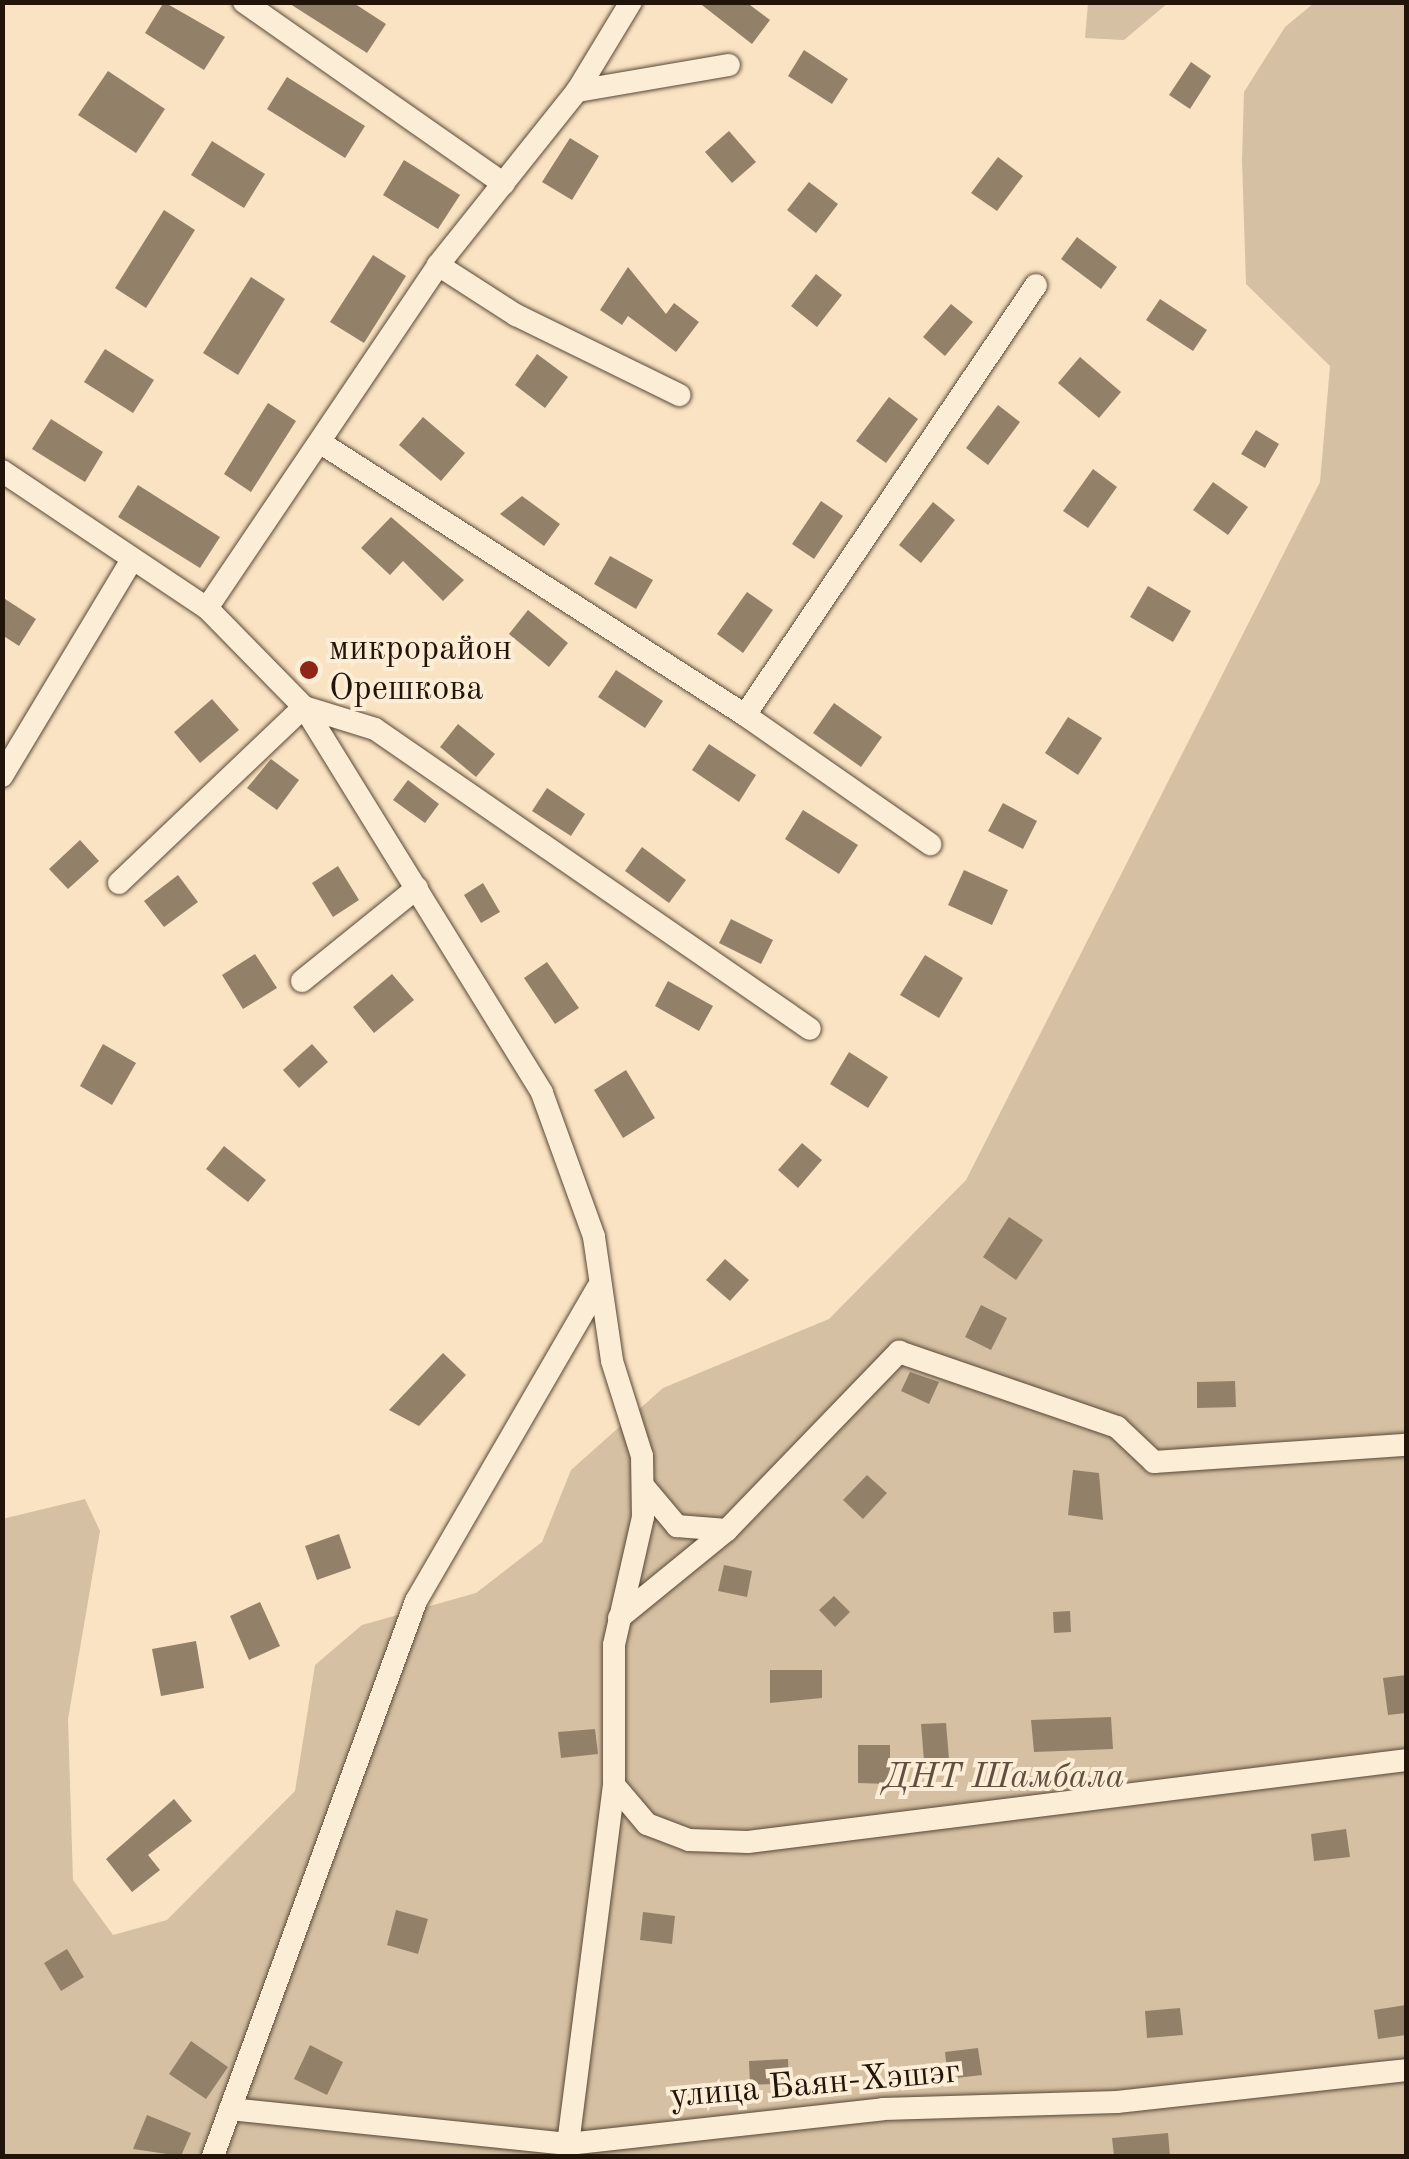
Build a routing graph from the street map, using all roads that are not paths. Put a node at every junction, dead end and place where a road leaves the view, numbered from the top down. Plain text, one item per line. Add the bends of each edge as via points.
1 (244, 2) edge
2 (632, 2) edge
3 (730, 65) dead end
4 (577, 92) junction
5 (504, 184) junction
6 (438, 266) junction
7 (1036, 284) dead end
8 (679, 395) dead end
9 (321, 443) junction
10 (2, 471) edge
11 (132, 560) junction
12 (206, 608) junction
13 (304, 707) junction
14 (745, 715) junction
15 (2, 776) edge
16 (930, 844) dead end
17 (120, 883) dead end
18 (417, 888) junction
19 (302, 981) dead end
20 (810, 1029) dead end
21 (597, 1289) junction
22 (1406, 1445) edge
23 (644, 1487) junction
24 (726, 1530) junction
25 (619, 1618) junction
26 (1406, 1760) edge
27 (614, 1785) junction
28 (1406, 2070) edge
29 (230, 2109) junction
30 (568, 2144) junction
31 (213, 2156) edge

1 - 5 street
2 - 4 street
3 - 4 street
4 - 5 street
5 - 6 street
6 - 8 street via 516,315
6 - 9 street
7 - 14 street
9 - 12 street
9 - 14 street
10 - 11 street
11 - 12 street
11 - 15 street
12 - 13 street
13 - 17 street
13 - 18 street
13 - 20 street via 375,729
14 - 16 street
18 - 19 street
18 - 21 street via 542,1094 594,1237
21 - 23 street
21 - 29 street via 429,1573
22 - 24 street via 1154,1462 1117,1427 899,1352
23 - 24 street via 677,1526
23 - 25 street
24 - 25 street
25 - 27 street
26 - 27 street via 748,1842 689,1840 646,1824
27 - 30 street
28 - 30 street, улица Баян-Хэшэг via 1117,2102 883,2109
29 - 30 street, улица Баян-Хэшэг
29 - 31 street

